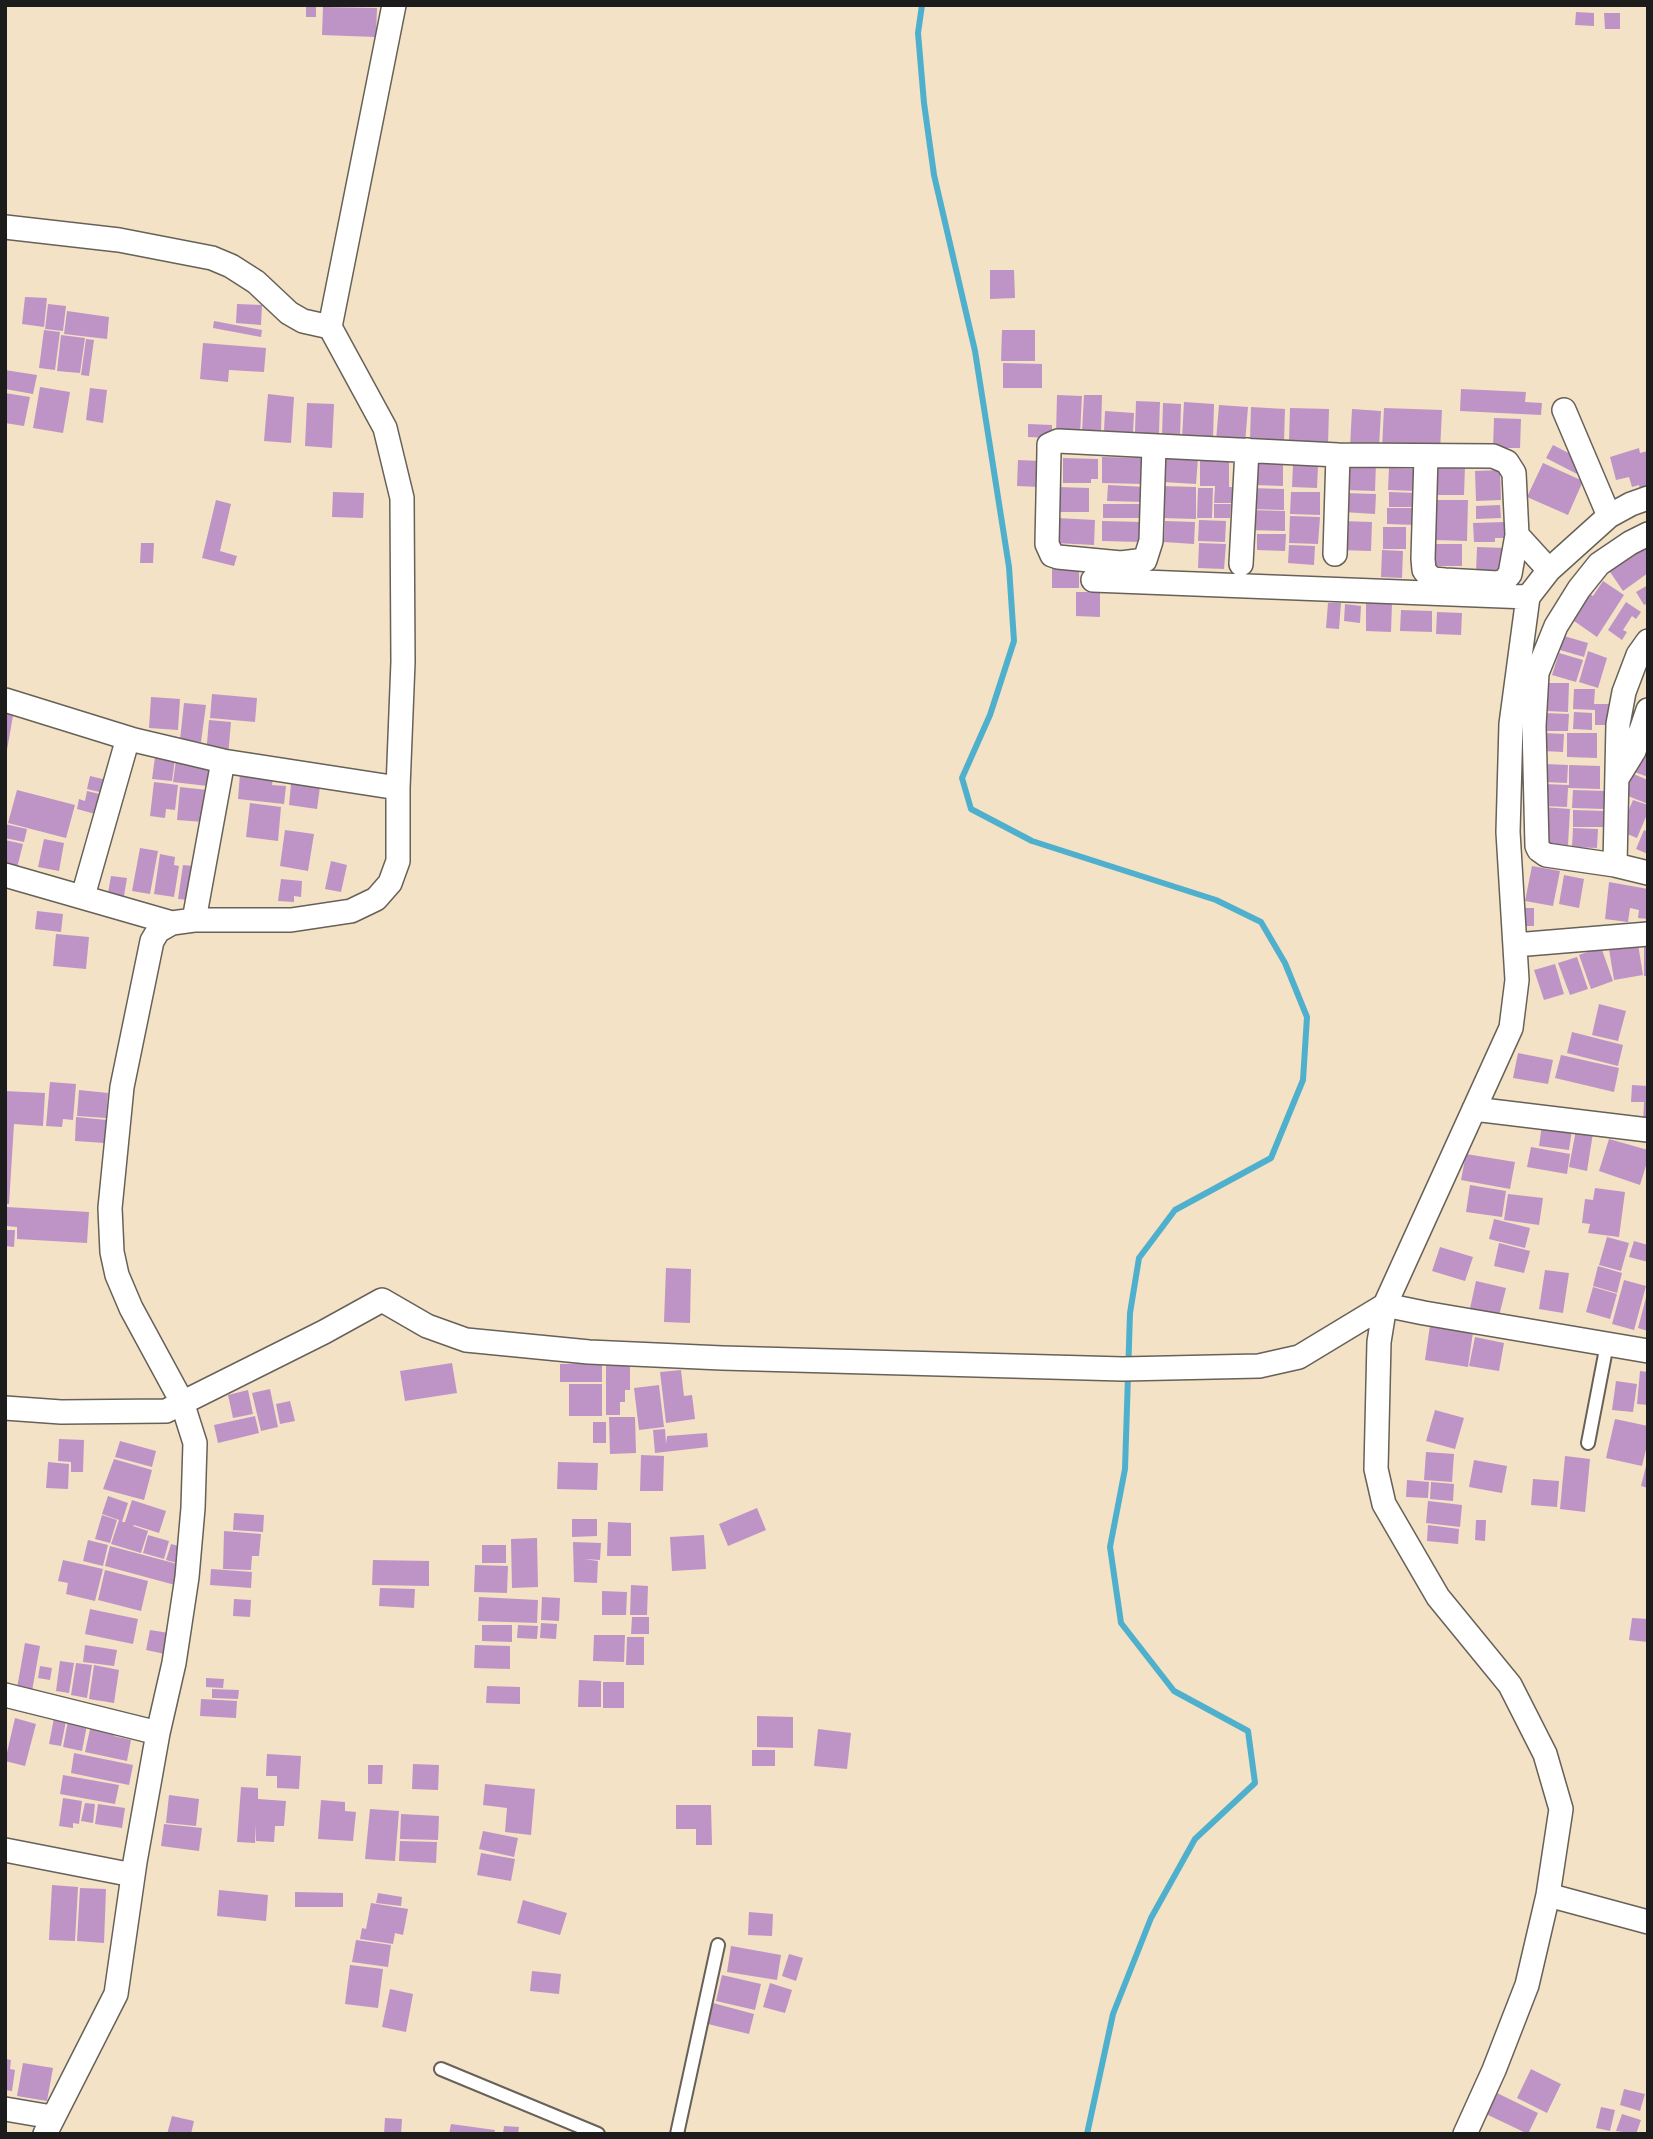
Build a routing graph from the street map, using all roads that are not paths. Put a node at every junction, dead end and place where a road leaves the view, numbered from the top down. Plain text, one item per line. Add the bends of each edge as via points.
1 (394, 5) edge
2 (5, 227) edge
3 (330, 327) junction
4 (1564, 410) dead end
5 (1154, 446) junction
6 (1247, 450) junction
7 (1338, 455) junction
8 (1426, 456) junction
9 (1648, 498) edge
10 (1609, 516) junction
11 (1648, 534) edge
12 (1517, 535) junction
13 (1335, 554) dead end
14 (1241, 564) dead end
15 (1549, 570) junction
16 (1093, 580) dead end
17 (1528, 597) junction
18 (1648, 641) edge
19 (5, 700) edge
20 (1647, 713) edge
21 (128, 738) junction
22 (223, 761) junction
23 (1617, 779) junction
24 (398, 788) junction
25 (1615, 864) junction
26 (1648, 873) edge
27 (5, 875) edge
28 (83, 896) junction
29 (183, 921) junction
30 (1648, 934) edge
31 (1516, 945) junction
32 (1474, 1109) junction
33 (1648, 1130) edge
34 (1385, 1304) junction
35 (1607, 1344) junction
36 (1648, 1351) edge
37 (182, 1402) junction
38 (5, 1408) edge
39 (1588, 1443) dead end
40 (5, 1695) edge
41 (158, 1732) junction
42 (5, 1850) edge
43 (133, 1875) junction
44 (1548, 1895) junction
45 (1648, 1922) edge
46 (718, 1945) dead end
47 (441, 2069) dead end
48 (5, 2109) edge
49 (48, 2126) edge
50 (598, 2134) edge
51 (677, 2134) edge
52 (1465, 2134) edge

1 - 3 street
2 - 3 street via 119,240 212,258 256,282 289,313
3 - 24 street via 385,428 402,498
4 - 10 street
5 - 5 street via 1058,441 1049,445 1047,544 1052,555 1121,563 1144,560 1152,541
5 - 6 street
6 - 7 street
6 - 14 street
7 - 8 street
7 - 13 street
8 - 12 street via 1493,456 1507,462 1514,474
8 - 12 street via 1423,559 1428,575 1445,580 1504,581 1510,574
9 - 10 street
10 - 15 street
11 - 25 street via 1599,564 1579,589 1556,626 1537,673 1537,846 1546,855
12 - 15 street
15 - 17 street
16 - 17 street
17 - 31 street via 1511,724 1508,832
18 - 23 street via 1625,692 1618,724
19 - 21 street
20 - 23 street via 1634,751
21 - 22 street
21 - 28 street
22 - 24 street
22 - 29 street
23 - 25 street
24 - 29 street via 398,861 390,883 376,899 351,911 291,920
25 - 26 street
27 - 28 street
28 - 29 street
29 - 37 street via 158,931 152,941 122,1087 110,1208 117,1275
30 - 31 street
31 - 32 street via 1511,1028
32 - 33 street
32 - 34 street
34 - 35 street
34 - 37 street via 1299,1357 1279,1363 1124,1369 708,1357 524,1346 466,1340 427,1326 382,1300
34 - 44 street via 1377,1378 1376,1469 1384,1504 1437,1597 1510,1685 1545,1754 1561,1809
35 - 36 street
35 - 39 lane
37 - 38 street via 166,1411 146,1413
37 - 41 street via 195,1443 193,1508 174,1663
40 - 41 street
41 - 43 street
42 - 43 street
43 - 49 street via 116,1994
44 - 45 street
44 - 52 street via 1527,1985
46 - 51 lane
47 - 50 lane
48 - 49 street

